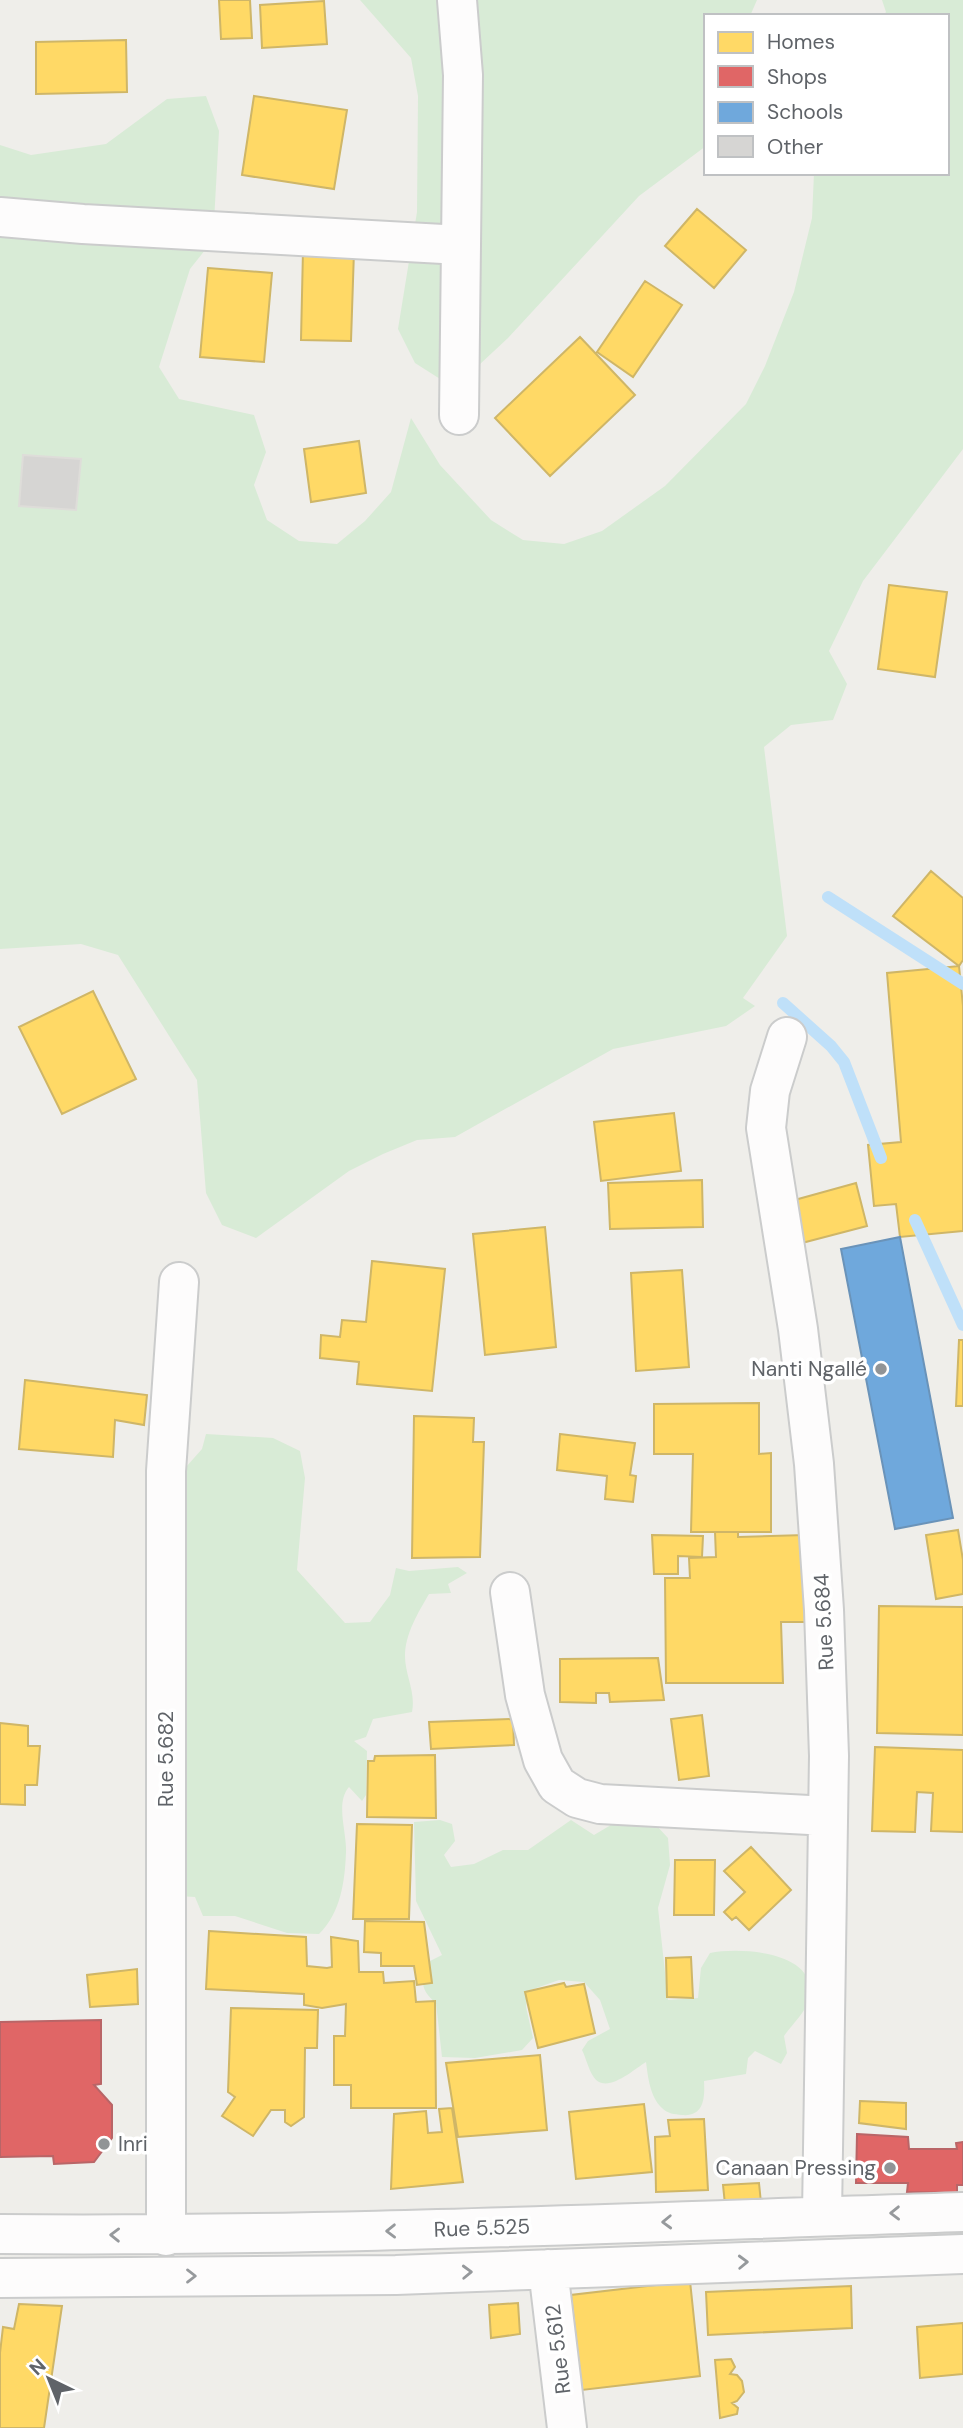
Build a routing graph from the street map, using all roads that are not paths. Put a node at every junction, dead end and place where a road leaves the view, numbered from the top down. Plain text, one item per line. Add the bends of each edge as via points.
1 (457, 0) edge
2 (0, 217) edge
3 (461, 246) junction
4 (458, 415) dead end
5 (787, 1037) dead end
6 (179, 1282) dead end
7 (510, 1592) dead end
8 (828, 1816) junction
9 (963, 2211) edge
10 (822, 2215) junction
11 (0, 2234) edge
12 (166, 2235) junction
13 (963, 2254) edge
14 (548, 2269) junction
15 (0, 2278) edge
16 (567, 2428) edge

1 - 3 street via 463,75
2 - 3 street
3 - 4 street
5 - 8 street, Rue 5.684 via 770,1091 766,1128 814,1464 824,1610
6 - 12 street, Rue 5.682 via 166,1471
7 - 8 street via 525,1695 543,1760 557,1785 577,1798 600,1804
8 - 10 street, Rue 5.684
9 -> 10 street, Rue 5.525
10 -> 12 street, Rue 5.525 via 414,2231
12 -> 11 street, Rue 5.525
14 -> 13 street, Rue 5.525
15 -> 14 street, Rue 5.525 via 396,2275
14 - 16 street, Rue 5.612

